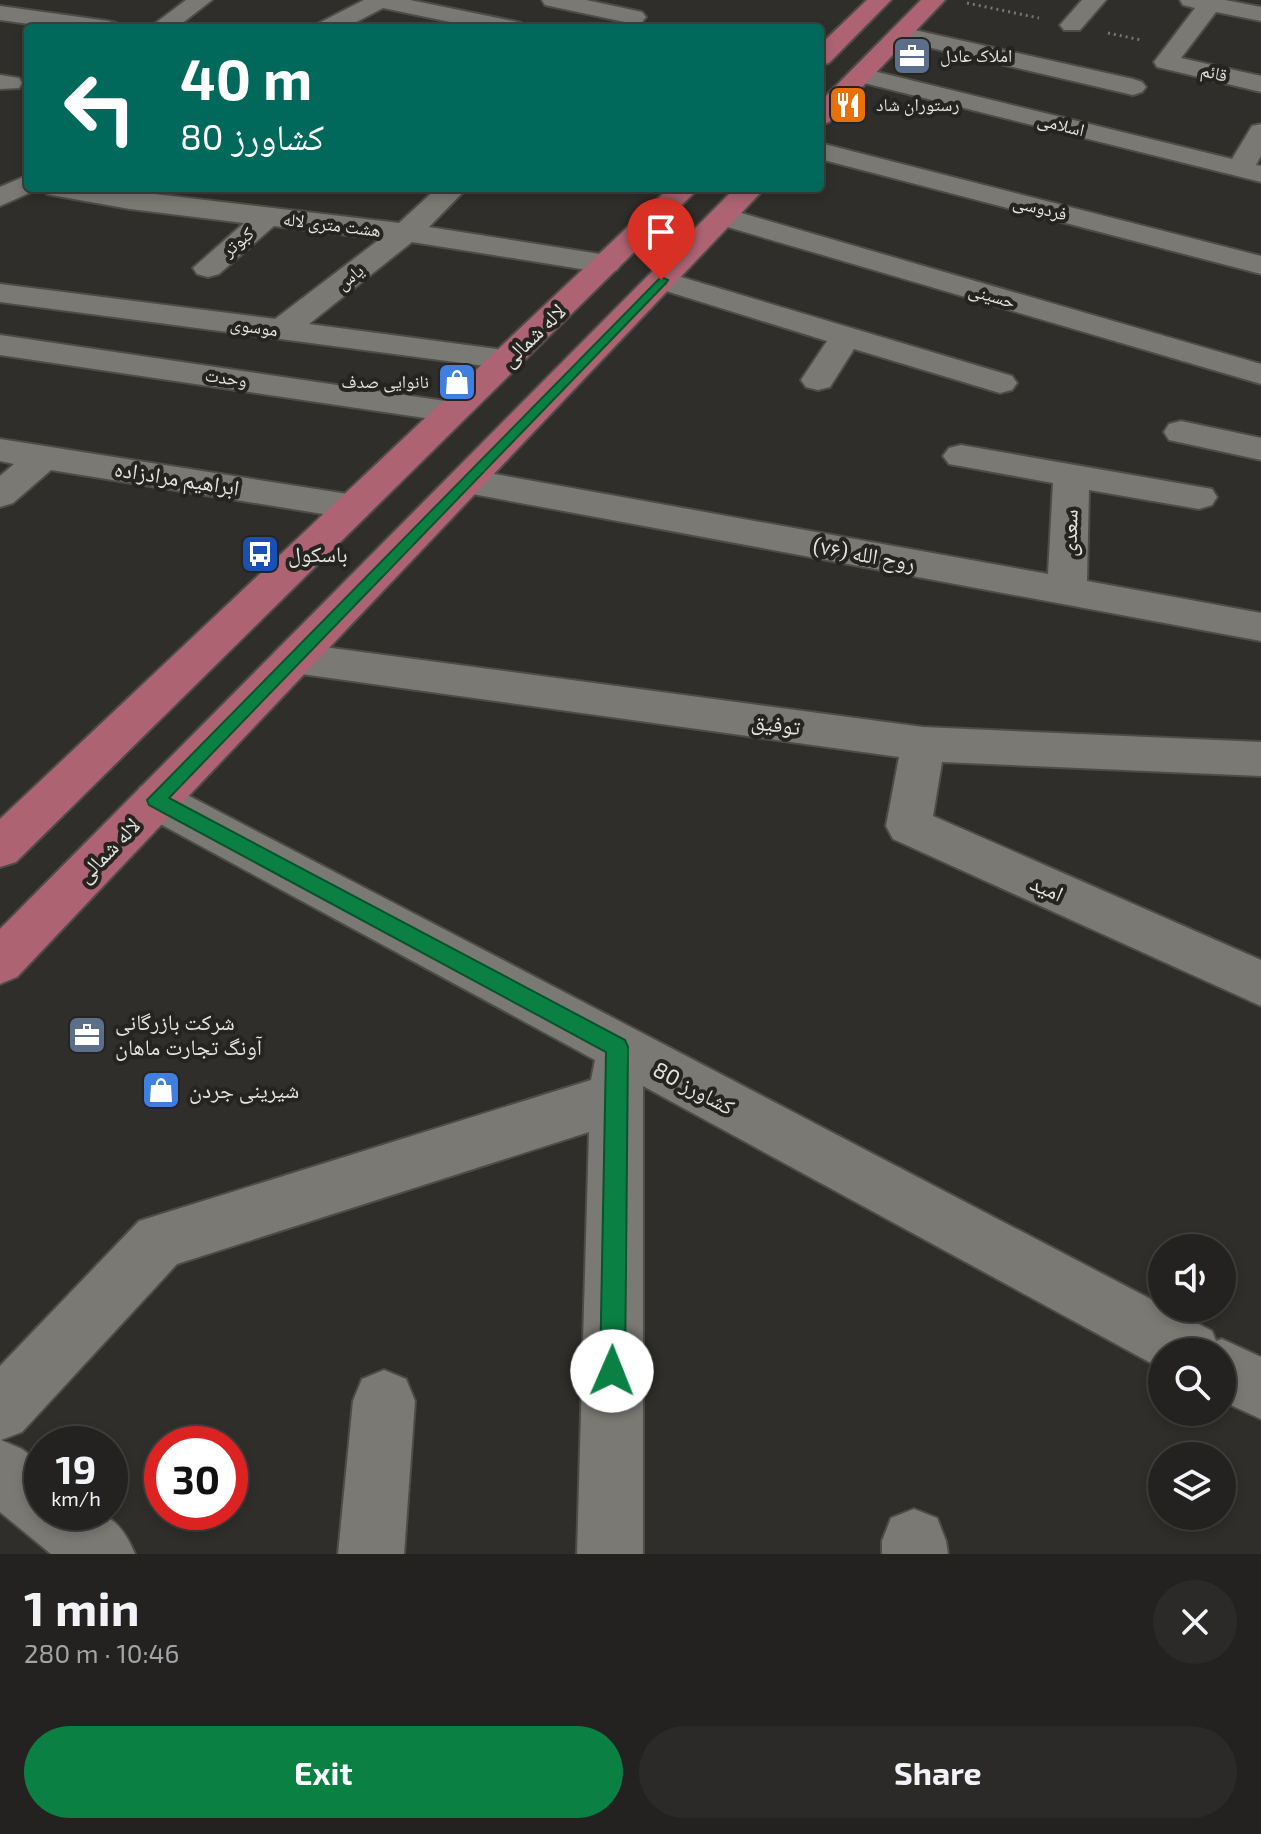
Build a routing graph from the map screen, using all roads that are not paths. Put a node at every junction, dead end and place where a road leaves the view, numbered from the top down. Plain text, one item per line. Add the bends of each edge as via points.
1 (201, 0) edge
2 (381, 0) edge
3 (553, 0) edge
4 (652, 0) edge
5 (880, 0) edge
6 (934, 0) edge
7 (1095, 0) edge
8 (1213, 3) edge
9 (0, 13) edge
10 (1261, 14) edge
11 (628, 22) edge
12 (79, 24) edge
13 (167, 24) edge
14 (335, 24) edge
15 (494, 24) edge
16 (1072, 25) dead end
17 (901, 34) junction
18 (824, 54) edge
19 (861, 75) junction
20 (1261, 84) edge
21 (1133, 87) dead end
22 (824, 112) edge
23 (1261, 132) edge
24 (824, 152) edge
25 (1250, 171) edge
26 (0, 179) edge
27 (24, 182) edge
28 (24, 185) edge
29 (79, 192) edge
30 (449, 192) edge
31 (681, 192) edge
32 (747, 192) edge
33 (0, 198) edge
34 (268, 217) junction
35 (724, 217) junction
36 (406, 233) junction
37 (606, 264) junction
38 (1261, 265) edge
39 (208, 268) dead end
40 (661, 280) junction
41 (0, 293) edge
42 (280, 331) junction
43 (846, 336) junction
44 (0, 345) edge
45 (508, 359) junction
46 (1261, 374) edge
47 (818, 380) dead end
48 (1000, 383) dead end
49 (452, 412) junction
50 (1181, 432) dead end
51 (1261, 449) edge
52 (0, 450) edge
53 (961, 456) dead end
54 (44, 457) junction
55 (1071, 475) junction
56 (467, 481) junction
57 (0, 495) edge
58 (1199, 497) dead end
59 (354, 507) junction
60 (1067, 591) junction
61 (1261, 627) edge
62 (294, 658) junction
63 (923, 744) junction
64 (1261, 759) edge
65 (156, 800) junction
66 (0, 848) edge
67 (0, 962) edge
68 (1261, 984) edge
69 (616, 1072) junction
70 (1162, 1338) edge
71 (1236, 1376) edge
72 (1261, 1389) edge
73 (384, 1401) dead end
74 (0, 1410) edge
75 (0, 1471) edge
76 (24, 1490) edge
77 (72, 1530) edge
78 (102, 1554) edge
79 (371, 1554) edge
80 (610, 1554) edge

1 - 13 street
2 - 14 street
2 - 15 street
3 - 11 street
4 - 11 street
5 - 18 main road
6 - 17 main road
7 - 16 street
8 - 10 street
8 - 20 street, قائم via 1166,62
9 - 12 street
17 - 19 main road
17 - 21 street
19 - 22 main road
19 - 25 street, اسلامی
23 - 25 street
24 - 38 street, فردوسی
26 - 27 street
28 - 33 street
29 - 34 street, هشت متری لاله
30 - 36 street, یاس
31 - 37 main road, لاله شمالی
32 - 35 main road, لاله شمالی
34 - 36 street, هشت متری لاله
34 - 39 street, کبوتر
35 - 40 main road, لاله شمالی
35 - 46 street, حسینی
36 - 37 street, هشت متری لاله
36 - 42 street, یاس
37 - 45 main road, لاله شمالی
40 - 43 street
40 - 56 main road, لاله شمالی
41 - 42 street, موسوی
42 - 45 street, موسوی
43 - 47 street
43 - 48 street
44 - 49 street, وحدت
45 - 49 main road, لاله شمالی
49 - 59 main road, لاله شمالی
50 - 51 street
52 - 54 street, ابراهیم مرادزاده
53 - 55 street
54 - 57 street
54 - 59 street, ابراهیم مرادزاده
55 - 58 street
55 - 60 street, سعدی
56 - 60 street, روح الله (۷۶)
56 - 62 main road, لاله شمالی
59 - 66 main road, لاله شمالی
60 - 61 street, روح الله (۷۶)
62 - 63 street, توفیق
62 - 65 main road, لاله شمالی
63 - 64 street, توفیق
63 - 68 street, امید via 909,826
65 - 67 main road, لاله شمالی
65 - 69 street, کشاورز 80
69 - 70 street, کشاورز 80
69 - 74 street via 159,1241
69 - 80 street
71 - 72 street
73 - 79 street
75 - 76 street
77 - 78 street

